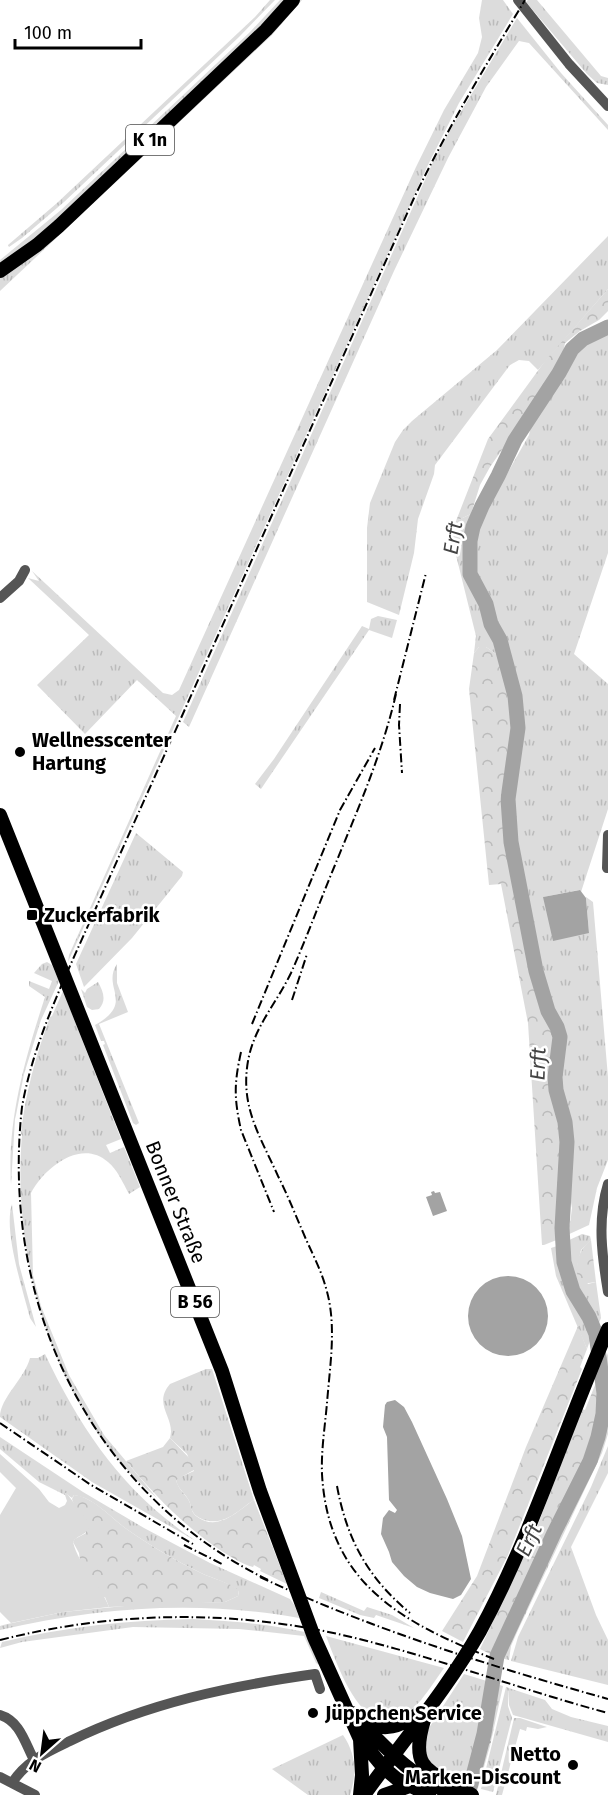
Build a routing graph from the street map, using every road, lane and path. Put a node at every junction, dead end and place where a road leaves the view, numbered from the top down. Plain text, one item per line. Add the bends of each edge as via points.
1 (293, 0) edge
2 (518, 0) edge
3 (605, 99) edge
4 (0, 271) edge
5 (25, 570) dead end
6 (0, 598) edge
7 (0, 815) edge
8 (608, 835) edge
9 (607, 868) edge
10 (608, 1184) edge
11 (608, 1292) edge
12 (608, 1329) edge
13 (320, 1689) dead end
14 (344, 1706) junction
15 (427, 1709) junction
16 (0, 1715) edge
17 (359, 1720) junction
18 (360, 1739) junction
19 (393, 1756) junction
20 (34, 1760) junction
21 (384, 1768) junction
22 (0, 1777) edge
23 (12, 1783) junction
24 (410, 1786) junction
25 (448, 1789) edge
26 (35, 1795) edge
27 (362, 1795) edge
28 (384, 1795) edge
29 (429, 1795) edge
30 (472, 1795) edge

1 - 4 main road, K 1n via 59,226
2 - 3 street via 569,64
5 - 6 street
7 - 14 main road, Bonner Straße / B 56 via 211,1343 279,1544
8 - 9 street
10 - 11 street via 601,1235
12 - 15 main road via 518,1553 471,1646
13 - 20 street via 315,1674 209,1691 124,1717
14 - 17 main road, B 56
14 - 18 main road, Bonner Straße / B 56
15 - 17 main road via 389,1728
15 - 19 main road
15 - 25 main road, B 56 via 419,1734 419,1753 428,1770
16 - 20 street via 15,1724
17 - 19 main road, B 56
18 - 21 main road, Bonner Straße / B 56
18 - 27 main road, B 56
19 - 21 main road
19 - 25 main road, B 56 via 411,1772
20 - 23 street
21 - 24 main road, B 56
21 - 27 main road
22 - 23 street
23 - 26 street
24 - 28 main road
24 - 29 main road, B 56
25 - 30 main road, B 56

